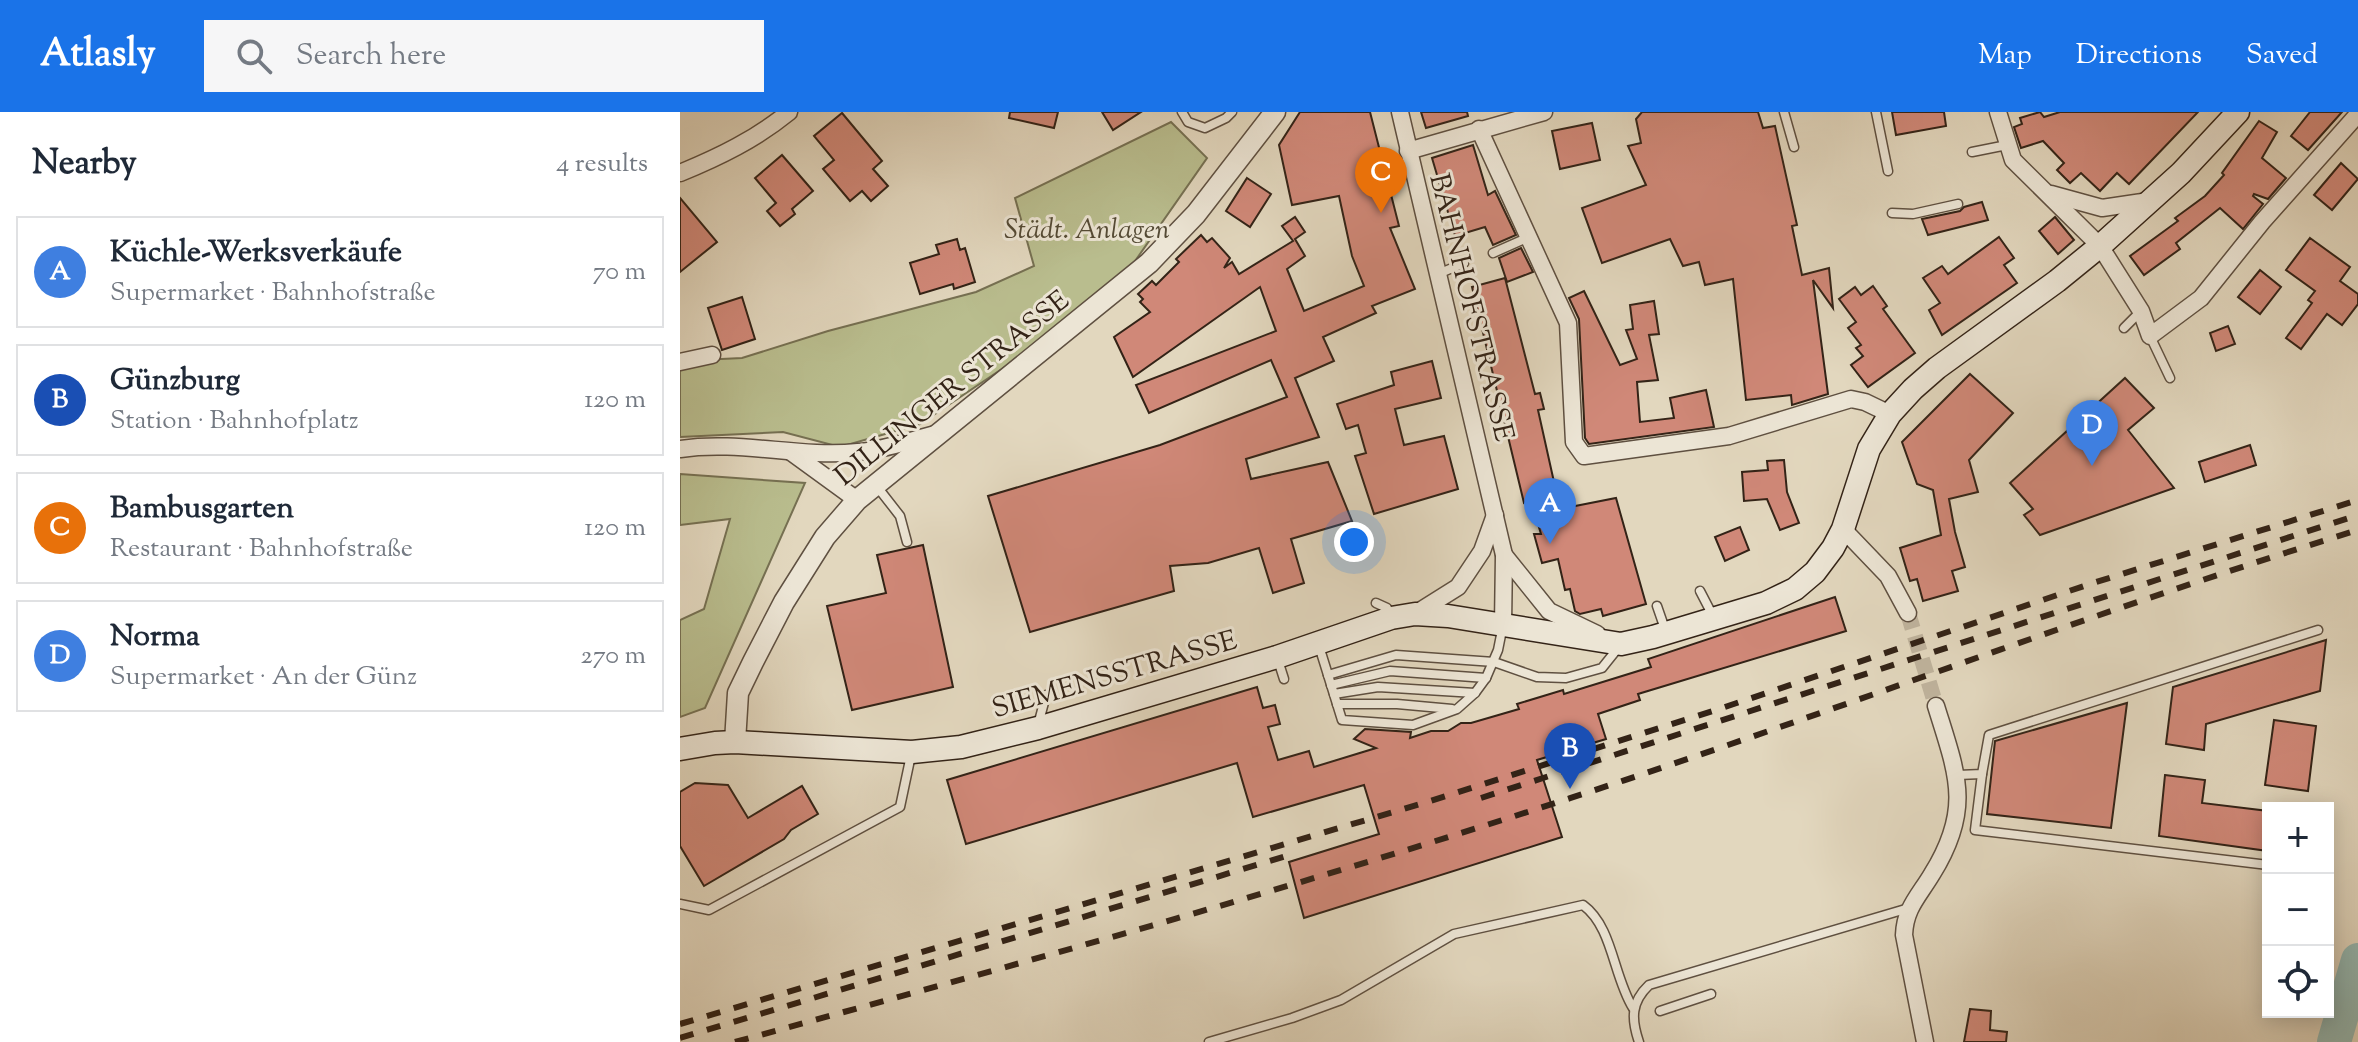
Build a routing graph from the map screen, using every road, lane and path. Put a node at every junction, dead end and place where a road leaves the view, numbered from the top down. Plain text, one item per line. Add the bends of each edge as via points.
1 (789, 112) edge
2 (1182, 112) edge
3 (1232, 112) edge
4 (1275, 112) edge
5 (1400, 112) edge
6 (1544, 112) edge
7 (1784, 112) edge
8 (1876, 112) edge
9 (1998, 112) edge
10 (2238, 112) edge
11 (2358, 114) edge
12 (1479, 129) junction
13 (2007, 145) junction
14 (1794, 147) dead end
15 (1408, 151) junction
16 (1972, 152) dead end
17 (1888, 171) dead end
18 (680, 173) edge
19 (2047, 193) junction
20 (2151, 201) junction
21 (1958, 204) dead end
22 (1892, 213) dead end
23 (1529, 237) junction
24 (2100, 246) junction
25 (1493, 253) dead end
26 (1464, 263) dead end
27 (1438, 274) junction
28 (2141, 311) junction
29 (2124, 328) dead end
30 (2150, 336) junction
31 (712, 355) dead end
32 (680, 362) edge
33 (2170, 378) dead end
34 (1890, 414) junction
35 (937, 434) junction
36 (680, 449) edge
37 (790, 452) junction
38 (874, 483) junction
39 (857, 500) junction
40 (1496, 514) junction
41 (1843, 529) junction
42 (907, 542) dead end
43 (1504, 555) junction
44 (1700, 591) dead end
45 (1657, 606) dead end
46 (1908, 613) tunnel mouth
47 (1415, 614) junction
48 (1714, 618) junction
49 (1503, 625) junction
50 (2318, 630) dead end
51 (1666, 633) junction
52 (1318, 643) junction
53 (1621, 644) junction
54 (1277, 657) junction
55 (1494, 662) junction
56 (1328, 675) junction
57 (1486, 678) junction
58 (1284, 679) dead end
59 (1475, 693) junction
60 (1334, 694) junction
61 (1046, 695) dead end
62 (1936, 706) tunnel mouth
63 (1457, 709) junction
64 (1038, 728) junction
65 (735, 742) junction
66 (680, 749) edge
67 (912, 752) junction
68 (1982, 774) junction
69 (1958, 775) junction
70 (2262, 864) edge
71 (680, 904) edge
72 (1909, 908) junction
73 (1711, 994) dead end
74 (1633, 1008) junction
75 (1660, 1011) dead end
76 (1209, 1042) edge
77 (1639, 1042) edge
78 (1925, 1042) edge

1 - 18 street via 753,138
2 - 3 lane via 1188,122 1205,128
4 - 35 street, DILLINGER STRASSE via 1196,214 1149,263
5 - 15 street, BAHNHOFSTRASSE
6 - 12 street
7 - 14 lane
8 - 17 lane
9 - 13 street
10 - 20 main road
11 - 30 street via 2201,298
12 - 15 street
12 - 23 street
13 - 16 lane
13 - 19 street via 2013,160
15 - 27 street, BAHNHOFSTRASSE
19 - 20 street via 2102,208
19 - 24 street
20 - 24 main road
21 - 22 lane
23 - 25 lane
23 - 34 street via 1568,323 1574,442 1584,456 1729,436 1851,399
24 - 28 street
24 - 34 main road via 1937,368
26 - 27 lane
27 - 40 street, BAHNHOFSTRASSE
28 - 29 lane
28 - 30 street
30 - 33 lane
31 - 32 street
34 - 41 main road via 1869,449
35 - 37 street via 860,452
35 - 38 street, DILLINGER STRASSE
36 - 37 street via 728,446
37 - 39 street
38 - 39 street, DILLINGER STRASSE
38 - 42 lane via 900,516
39 - 65 street, DILLINGER STRASSE via 825,537 759,650 738,693
40 - 43 street, BAHNHOFSTRASSE
40 - 47 street via 1482,551 1458,587
41 - 46 street via 1888,576
41 - 48 main road via 1815,572 1795,589
43 - 49 street, BAHNHOFSTRASSE
43 - 53 street, BAHNHOFSTRASSE via 1549,611
44 - 48 lane
45 - 51 lane
47 - 49 main road, SIEMENSSTRASSE
47 - 52 main road, SIEMENSSTRASSE via 1383,611
48 - 51 main road
49 - 53 main road, SIEMENSSTRASSE
49 - 55 lane
50 - 68 lane via 1989,735
51 - 53 main road
52 - 54 main road, SIEMENSSTRASSE
52 - 56 lane
53 - 55 lane via 1602,668 1566,678 1537,677
54 - 58 lane
54 - 64 main road, SIEMENSSTRASSE
55 - 56 lane via 1396,655
55 - 57 lane
56 - 60 lane
57 - 59 lane
57 - 60 lane via 1390,671
59 - 60 lane via 1378,687
59 - 63 lane
60 - 63 lane
60 - 63 lane via 1342,720 1413,725
61 - 64 lane
62 - 69 street
64 - 67 main road, SIEMENSSTRASSE via 961,747
65 - 66 main road
65 - 67 main road, SIEMENSSTRASSE
67 - 71 lane via 900,807 709,910
68 - 69 lane
68 - 70 lane via 1975,830
69 - 72 street via 1952,834
72 - 74 lane via 1649,985
72 - 78 street via 1904,935
73 - 75 lane
74 - 76 lane via 1622,990 1604,929 1583,905 1454,934 1341,1000
74 - 77 lane

